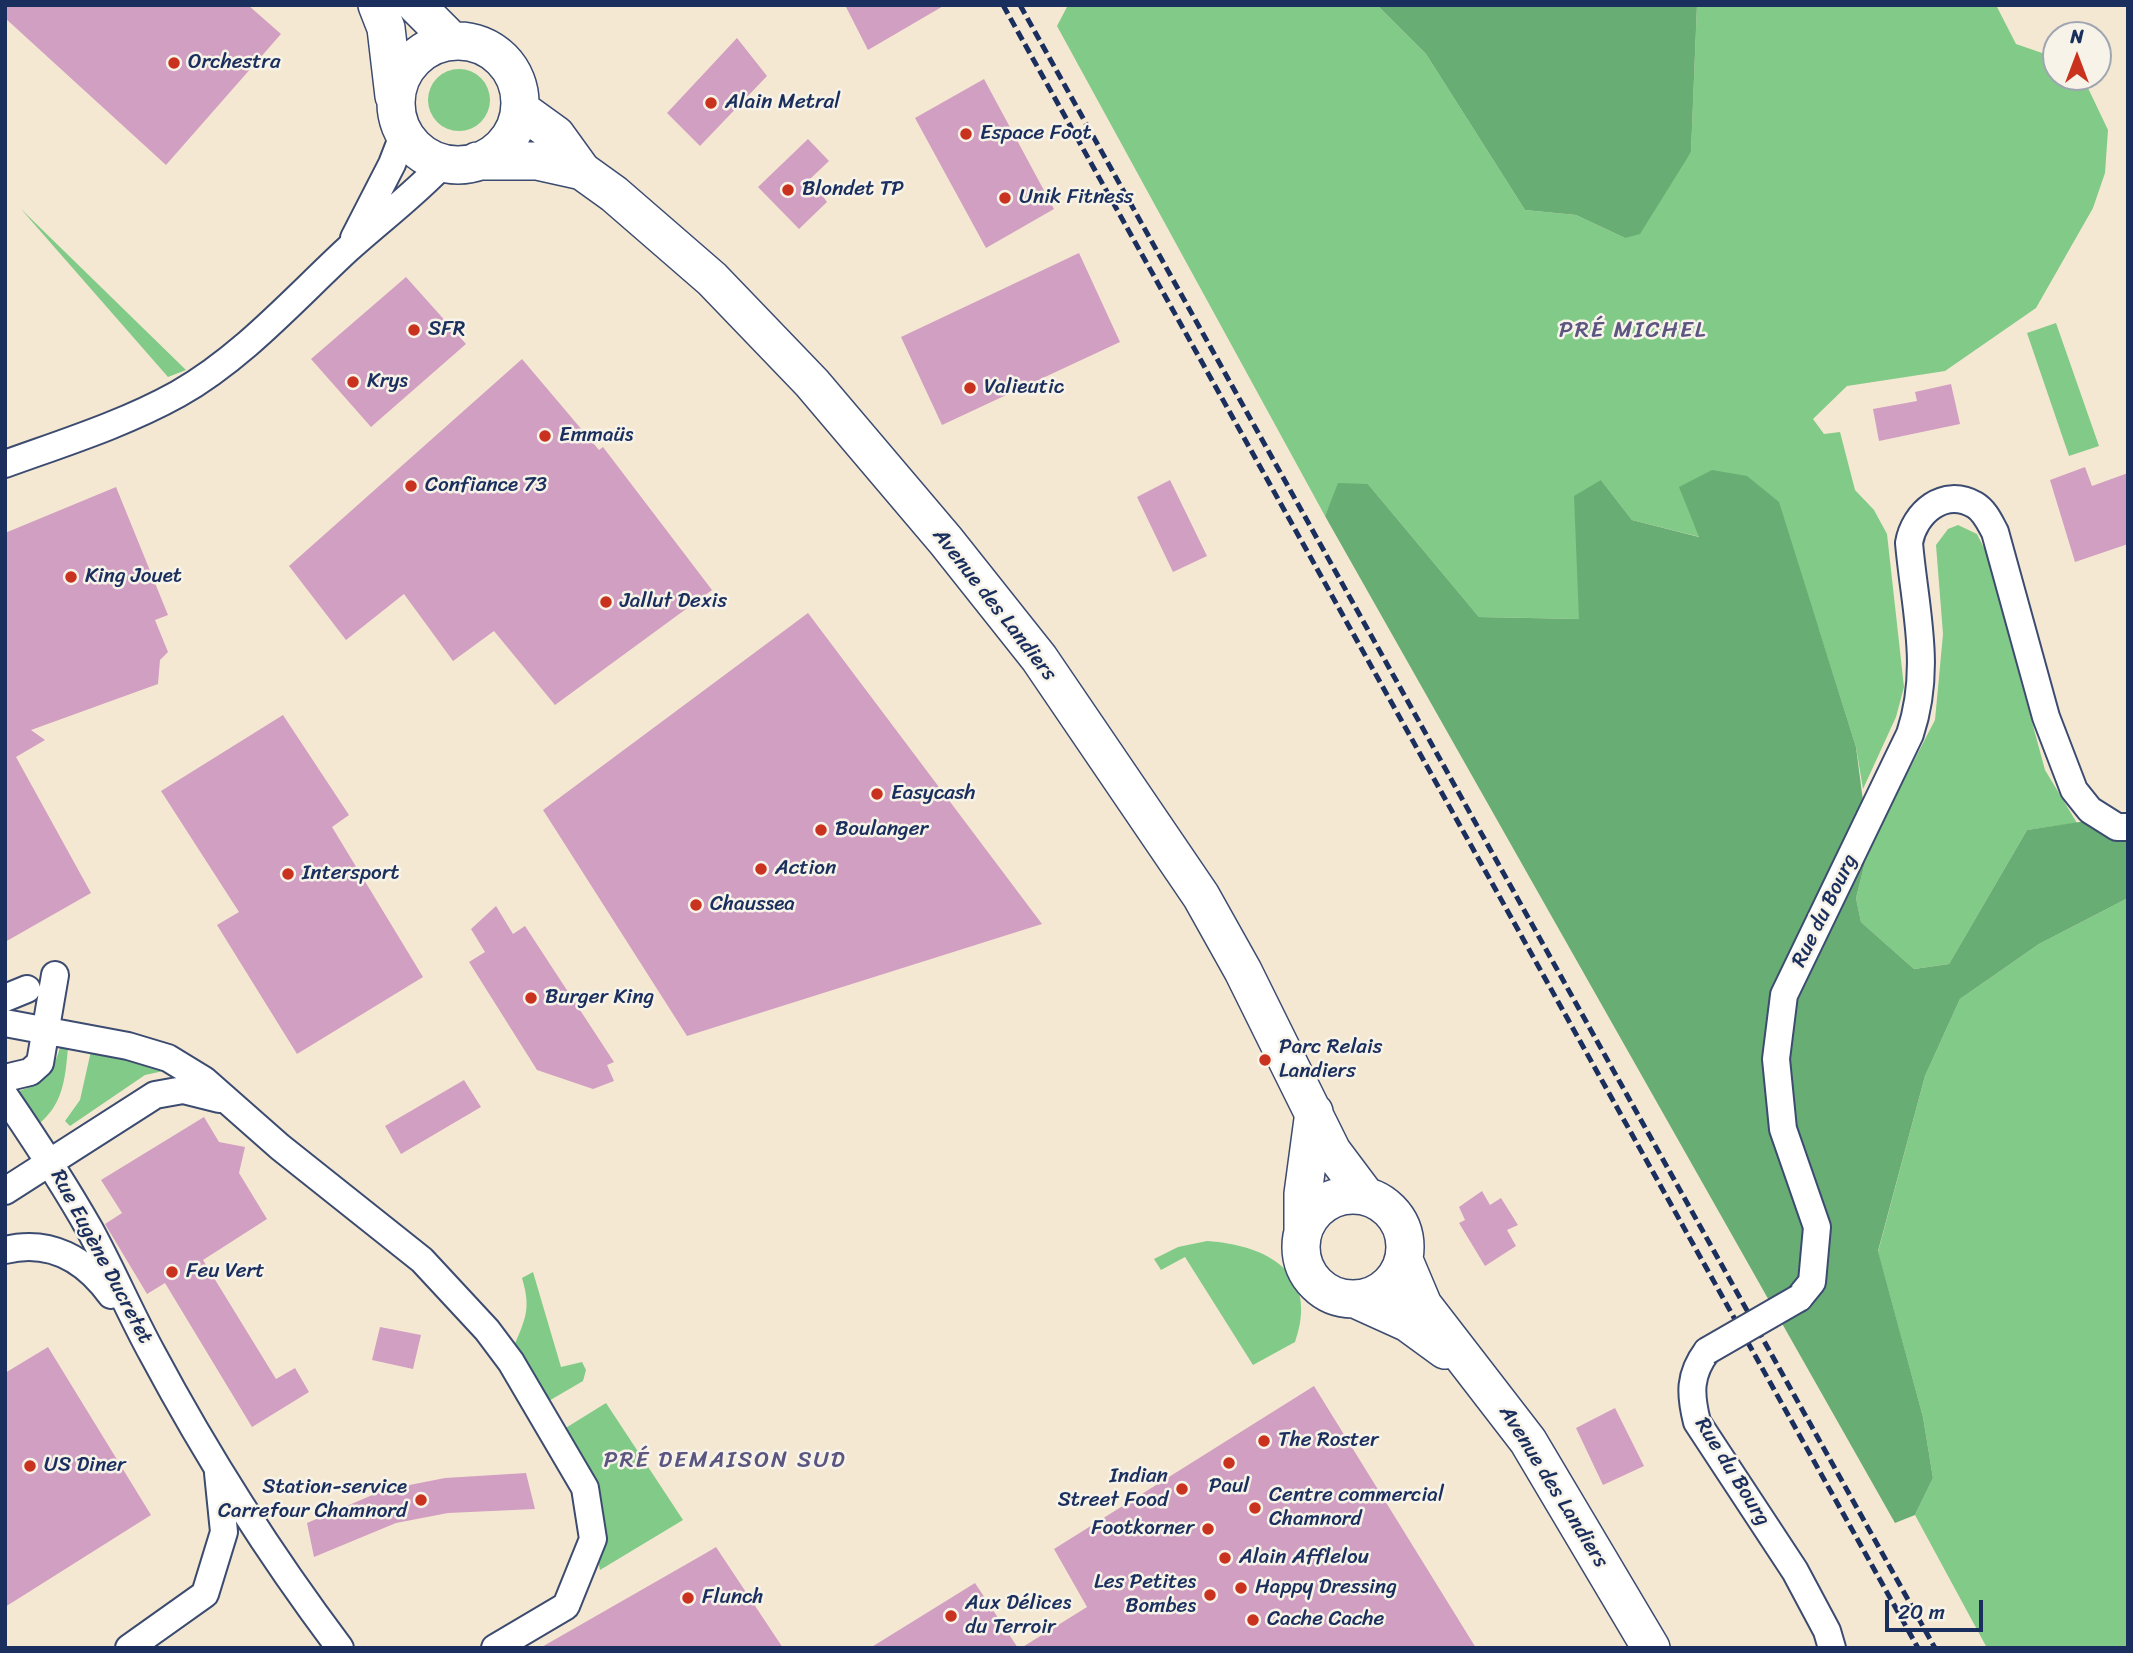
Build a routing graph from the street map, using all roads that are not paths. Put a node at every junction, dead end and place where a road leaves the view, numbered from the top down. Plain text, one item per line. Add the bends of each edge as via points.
1 (377, 5) edge
2 (416, 5) edge
3 (452, 41) junction
4 (520, 109) junction
5 (400, 122) junction
6 (460, 162) junction
7 (582, 171) junction
8 (348, 249) junction
9 (5, 464) edge
10 (2128, 827) edge
11 (55, 975) dead end
12 (5, 1023) edge
13 (47, 1031) junction
14 (5, 1078) edge
15 (5, 1096) edge
16 (231, 1102) junction
17 (1314, 1112) junction
18 (50, 1161) junction
19 (5, 1191) edge
20 (1365, 1195) junction
21 (1303, 1232) junction
22 (5, 1250) edge
23 (1404, 1260) junction
24 (1355, 1299) junction
25 (152, 1352) junction
26 (1474, 1371) junction
27 (217, 1468) junction
28 (129, 1648) edge
29 (340, 1648) edge
30 (495, 1648) edge
31 (1651, 1648) edge
32 (1832, 1648) edge

1 - 5 main road via 386,28
2 - 3 main road
3 - 4 main road via 490,49 503,61 520,92
3 - 5 main road via 436,43 410,62 401,77
4 - 6 main road via 509,140
4 - 7 main road, Avenue des Landiers via 556,135
5 - 6 main road via 409,142 426,155
5 - 8 street via 392,164
6 - 7 main road, Avenue des Landiers via 537,161
6 - 8 street via 423,185
7 - 17 main road, Avenue des Landiers via 712,279 811,383 1039,658 1201,896
8 - 9 street via 296,302 179,393 123,420
10 - 32 street, Rue du Bourg, bridge via 2117,827 2090,810 2074,790 2046,717 1995,532 1986,516 1962,500 1934,504 1911,528 1909,543 1923,662 1920,703 1904,746 1784,995 1776,1059 1783,1129 1817,1227 1812,1282 1799,1298 1707,1350 1692,1378 1698,1422 1800,1579
11 - 13 street
12 - 13 street
13 - 14 street via 40,1063 30,1072
13 - 16 street via 168,1058
15 - 18 street, Rue Eugène Ducretet
16 - 18 street, Rue Eugène Ducretet via 183,1090 155,1095
16 - 30 street via 422,1260 487,1330 511,1362 585,1488 593,1539 566,1606
17 - 20 main road, Avenue des Landiers via 1332,1151
17 - 21 main road
18 - 19 street, Rue Eugène Ducretet
18 - 25 street, Rue Eugène Ducretet
20 - 21 main road via 1345,1195 1327,1202 1312,1214
20 - 23 main road via 1381,1202 1402,1227
21 - 24 main road via 1301,1249 1310,1277 1340,1297
22 - 25 street, Rue Eugène Ducretet via 28,1244 81,1262 103,1283
23 - 24 main road via 1385,1288
23 - 26 main road, Avenue des Landiers via 1423,1305
24 - 26 main road via 1408,1323
25 - 27 street, Rue Eugène Ducretet
26 - 31 main road, Avenue des Landiers via 1528,1441
27 - 28 street via 224,1532 205,1594
27 - 29 street, Rue Eugène Ducretet

